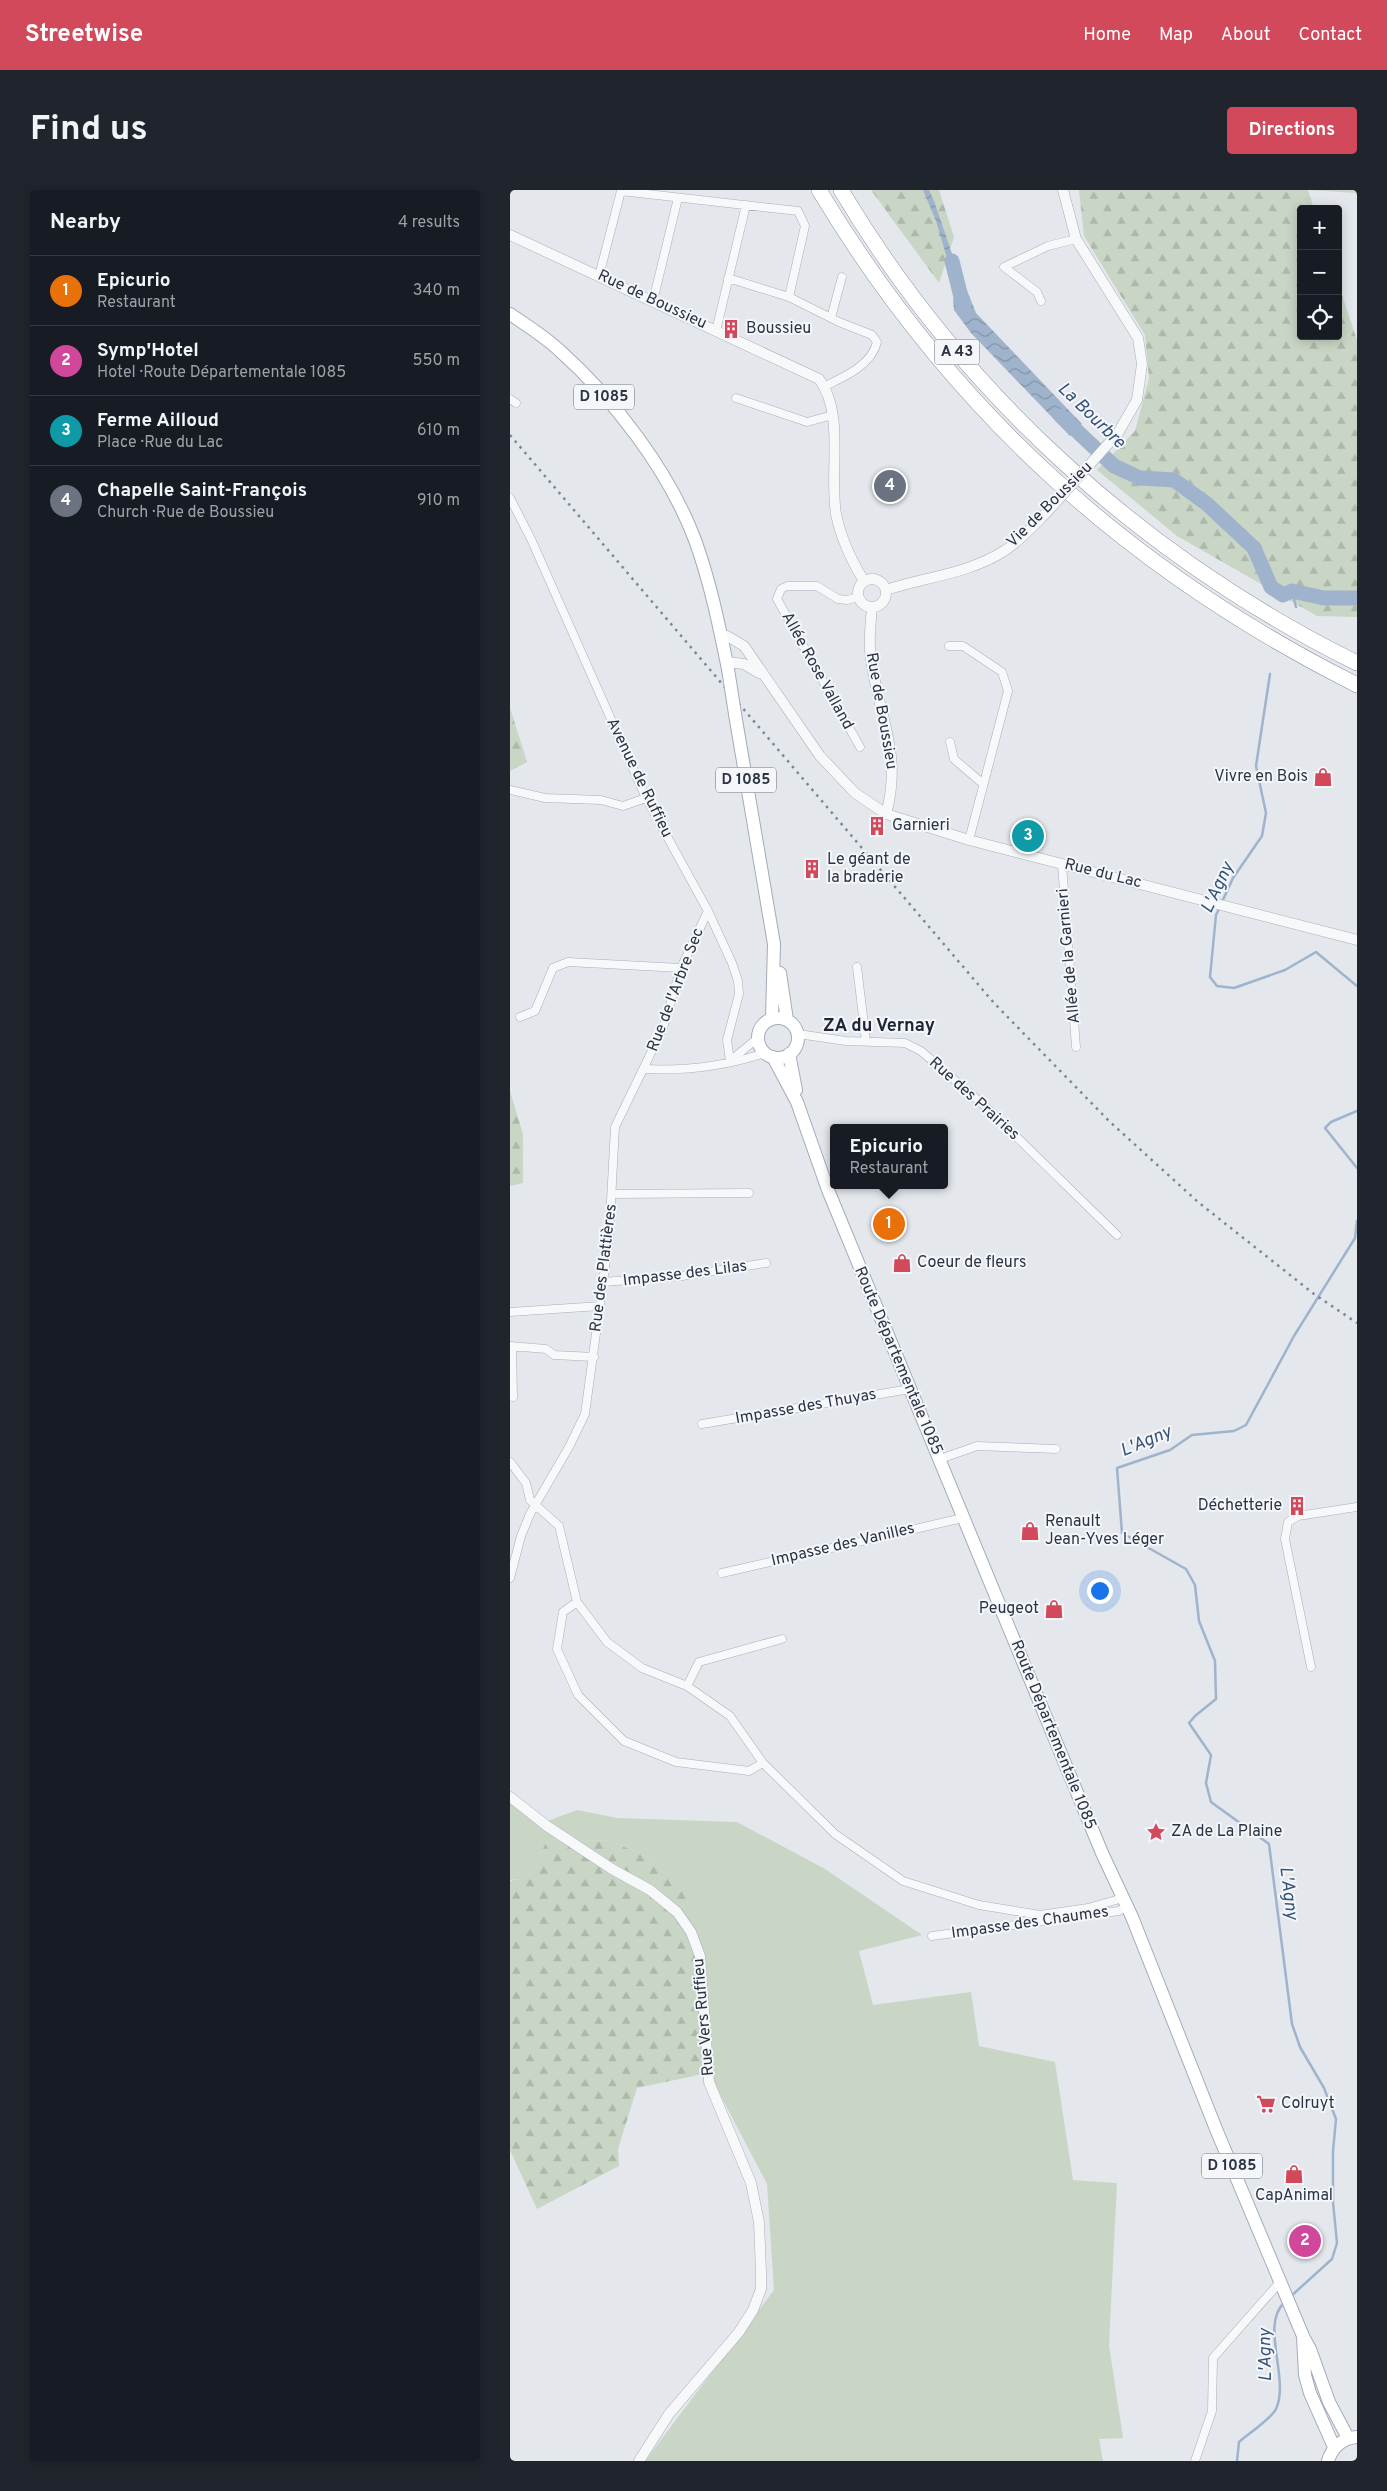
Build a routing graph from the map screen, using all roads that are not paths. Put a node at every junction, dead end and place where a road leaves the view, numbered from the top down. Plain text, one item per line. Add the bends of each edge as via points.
1 (621, 190) edge
2 (819, 190) edge
3 (842, 190) edge
4 (1063, 190) edge
5 (678, 198) junction
6 (746, 205) junction
7 (510, 235) edge
8 (1076, 239) junction
9 (595, 277) junction
10 (842, 277) dead end
11 (728, 278) junction
12 (789, 297) junction
13 (653, 301) junction
14 (1041, 301) dead end
15 (510, 314) edge
16 (830, 318) junction
17 (716, 331) junction
18 (825, 386) junction
19 (736, 398) dead end
20 (833, 415) junction
21 (510, 498) edge
22 (864, 581) junction
23 (886, 590) junction
24 (859, 597) junction
25 (872, 607) junction
26 (721, 636) junction
27 (949, 646) dead end
28 (1357, 664) edge
29 (727, 666) junction
30 (762, 675) junction
31 (1357, 685) edge
32 (950, 742) dead end
33 (860, 747) dead end
34 (982, 783) junction
35 (510, 790) edge
36 (646, 798) junction
37 (886, 814) junction
38 (969, 840) junction
39 (1062, 864) junction
40 (708, 911) junction
41 (1357, 940) edge
42 (774, 944) junction
43 (857, 967) dead end
44 (681, 968) junction
45 (520, 1017) dead end
46 (772, 1018) junction
47 (786, 1020) junction
48 (798, 1034) junction
49 (758, 1038) junction
50 (866, 1041) junction
51 (1076, 1047) dead end
52 (789, 1054) junction
53 (769, 1055) junction
54 (730, 1061) junction
55 (644, 1069) junction
56 (797, 1102) junction
57 (749, 1193) dead end
58 (613, 1194) junction
59 (1117, 1235) dead end
60 (766, 1263) dead end
61 (603, 1282) junction
62 (600, 1306) junction
63 (510, 1312) edge
64 (511, 1346) edge
65 (594, 1356) junction
66 (910, 1389) junction
67 (513, 1396) dead end
68 (702, 1424) dead end
69 (1056, 1449) dead end
70 (940, 1460) junction
71 (510, 1462) edge
72 (534, 1505) junction
73 (1357, 1507) edge
74 (963, 1518) junction
75 (722, 1573) dead end
76 (510, 1578) edge
77 (576, 1602) junction
78 (782, 1639) dead end
79 (1311, 1667) dead end
80 (687, 1686) junction
81 (763, 1763) junction
82 (510, 1797) edge
83 (1125, 1902) junction
84 (932, 1936) dead end
85 (1282, 2286) junction
86 (1303, 2336) junction
87 (1353, 2438) edge
88 (1334, 2447) junction
89 (639, 2461) edge
90 (1196, 2461) edge
91 (1328, 2461) edge

1 - 5 street
1 - 9 street
2 - 31 highway, A 43 via 868,268 932,352 973,400 1031,459 1090,513 1188,588 1260,633
3 - 28 highway, A 43 via 881,253 948,341 1043,444 1098,494 1194,568 1268,616
4 - 8 street, Vie de Boussieu
5 - 6 street
5 - 13 street
6 - 11 street
6 - 12 street via 798,211 805,226
7 - 9 street, Rue de Boussieu
8 - 14 street via 1048,246 1004,267 1038,292
8 - 23 street, Vie de Boussieu, bridge via 1138,338 1142,353 1137,400 1118,432 1016,542 989,560
9 - 13 street, Rue de Boussieu
10 - 16 street
11 - 12 street
11 - 17 street
12 - 16 street
13 - 17 street, Rue de Boussieu
15 - 26 main road, D 1085 via 558,348 583,372 631,430 668,484 694,540
16 - 18 street via 872,335 877,342 875,352 857,368
17 - 18 street, Rue de Boussieu via 809,373
18 - 20 street
19 - 20 street via 807,422
20 - 22 street via 832,479 836,514 846,551
21 - 36 street, Avenue de Ruffieu
22 - 23 street via 880,581
22 - 24 street via 858,590
23 - 25 street via 882,603
24 - 25 street
24 - 33 street, Allée Rose Valland via 838,599 817,586 788,586 781,589 777,599
25 - 37 street, Rue de Boussieu via 870,650 892,756 892,794
26 - 29 main road, D 1085
26 - 30 street, Rue du Lac via 744,646
27 - 34 street via 963,646 1002,672 1008,691
29 - 30 street, Rue du Lac via 744,664
29 - 42 main road, D 1085, bridge
30 - 37 street, Rue du Lac via 826,762 855,792
32 - 34 street via 954,759
34 - 38 street
35 - 36 street via 545,798 601,800 623,806
36 - 40 street, Avenue de Ruffieu
37 - 38 street, Rue du Lac
38 - 39 street, Rue du Lac
39 - 41 street, Rue du Lac
39 - 51 street, Allée de la Garnieri
40 - 44 street, Rue de l'Arbre Sec
40 - 54 street, Avenue de Ruffieu via 738,981 739,994 727,1040
42 - 46 main road, D 1085
42 - 47 main road, D 1085
43 - 50 street
44 - 45 street via 568,962 553,968 535,1011
44 - 55 street, Rue de l'Arbre Sec via 663,1028
46 - 47 main road
46 - 49 main road via 760,1029
47 - 48 main road
48 - 50 street, Rue des Prairies
48 - 52 main road via 798,1042
49 - 53 main road via 760,1046
49 - 54 street
50 - 59 street, Rue des Prairies via 906,1043 929,1057 987,1108
52 - 53 main road via 782,1057
52 - 56 main road, D 1085
53 - 54 street
53 - 56 main road, D 1085
54 - 55 street via 678,1070
55 - 58 street, Rue des Plattières via 615,1127
56 - 66 main road, Route Départementale 1085 / D 1085 via 828,1190
57 - 58 street
58 - 61 street, Rue des Plattières
60 - 61 street, Impasse des Lilas via 682,1276
61 - 62 street, Rue des Plattières
62 - 63 street
62 - 65 street, Rue des Plattières
64 - 65 street via 546,1349 554,1355
64 - 67 street
65 - 72 street, Rue des Plattières via 585,1414
66 - 68 street, Impasse des Thuyas
66 - 70 main road, Route Départementale 1085 / D 1085
69 - 70 street via 978,1446
70 - 74 main road, Route Départementale 1085 / D 1085
71 - 72 street via 526,1483
72 - 76 street, Rue des Plattières via 520,1536
72 - 77 street via 559,1526
73 - 79 street via 1298,1516 1288,1522 1284,1539
74 - 75 street, Impasse des Vanilles
74 - 83 main road, Route Départementale 1085 / D 1085 via 1099,1848
77 - 80 street via 608,1642 642,1668
77 - 81 street via 563,1612 558,1649 578,1695 624,1741 676,1762 749,1770
78 - 80 street via 699,1662
80 - 81 street via 730,1716
81 - 83 street via 835,1834 903,1881 979,1905 1040,1915
82 - 89 street, Rue Vers Ruffieu via 555,1831 650,1890 677,1912 691,1932 700,1956 709,2082 752,2183 761,2272 761,2289 753,2310 740,2332 668,2414
83 - 84 street, Impasse des Chaumes via 1119,1911
83 - 85 main road, Route Départementale 1085 / D 1085
85 - 86 main road, D 1085
85 - 90 street via 1213,2358 1212,2411
86 - 87 main road, D 1085 via 1329,2402
86 - 88 main road, D 1085 via 1302,2350 1310,2393
87 - 88 main road
88 - 91 main road

